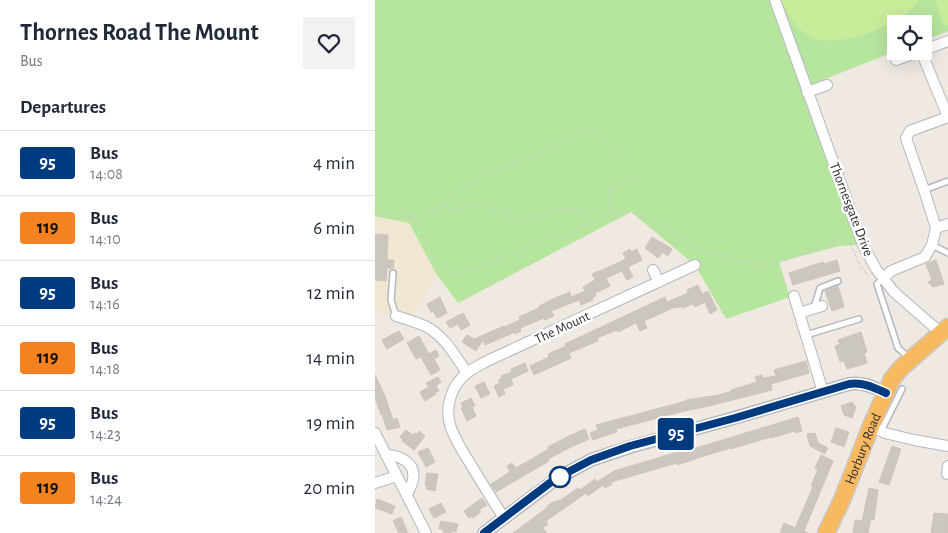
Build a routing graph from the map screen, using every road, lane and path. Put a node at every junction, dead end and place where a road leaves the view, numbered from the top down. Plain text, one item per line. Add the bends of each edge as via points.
1 (775, 0) edge
2 (948, 41) edge
3 (932, 47) edge
4 (926, 60) edge
5 (827, 84) dead end
6 (807, 92) junction
7 (948, 117) edge
8 (632, 160) dead end
9 (636, 177) dead end
10 (948, 181) edge
11 (924, 190) junction
12 (441, 207) junction
13 (375, 212) edge
14 (608, 212) junction
15 (603, 215) junction
16 (411, 218) junction
17 (948, 224) edge
18 (936, 228) junction
19 (931, 245) junction
20 (948, 253) edge
21 (695, 265) dead end
22 (653, 270) dead end
23 (393, 273) dead end
24 (838, 281) dead end
25 (880, 281) junction
26 (659, 282) junction
27 (794, 296) dead end
28 (817, 307) joint
29 (799, 313) junction
30 (396, 316) joint
31 (859, 319) dead end
32 (945, 330) edge
33 (806, 335) junction
34 (911, 359) junction
35 (467, 373) junction
36 (902, 389) dead end
37 (823, 392) junction
38 (886, 393) junction
39 (876, 428) junction
40 (375, 433) edge
41 (948, 446) edge
42 (386, 455) junction
43 (397, 476) junction
44 (375, 483) edge
45 (407, 495) junction
46 (504, 518) junction
47 (427, 533) edge
48 (484, 533) edge
49 (826, 533) edge

1 - 6 street, Thornesgate Drive
2 - 3 street
4 - 7 street
5 - 6 street
6 - 25 street, Thornesgate Drive via 863,245
7 - 11 street via 910,131 906,138
8 - 12 path via 594,130 572,135 543,152 487,172 456,191
9 - 14 path via 610,187
10 - 11 lane
11 - 18 street
12 - 15 path via 457,210 475,204 498,210 517,220 565,209
12 - 16 path via 420,218
13 - 16 path
14 - 15 path
14 - 25 path via 626,211 657,222 703,250 761,264 781,262 841,238 849,241 860,266
15 - 16 path via 572,236 530,244 457,275 440,266
17 - 18 street
18 - 19 street
19 - 20 lane
19 - 25 street via 925,257 891,271
21 - 26 street, The Mount
22 - 26 street
23 - 30 lane via 391,300
24 - 28 lane via 820,288
25 - 32 street, Thornesgate Drive
25 - 34 lane via 898,348
26 - 35 street, The Mount
27 - 29 street
28 - 29 street
29 - 33 street
30 - 35 street via 435,333
31 - 33 lane
32 - 34 highway, Horbury Road
33 - 37 street
34 - 38 highway, Horbury Road via 892,379
35 - 46 street, The Mount via 451,396 451,430
36 - 39 lane
37 - 38 street via 857,383
37 - 46 street via 591,460 555,479
38 - 39 highway, Horbury Road
39 - 41 street via 885,433
39 - 49 highway, Horbury Road
40 - 42 street
42 - 43 street
42 - 45 street via 399,456 408,462 414,474
43 - 44 street
43 - 45 street
45 - 47 street
46 - 48 street

